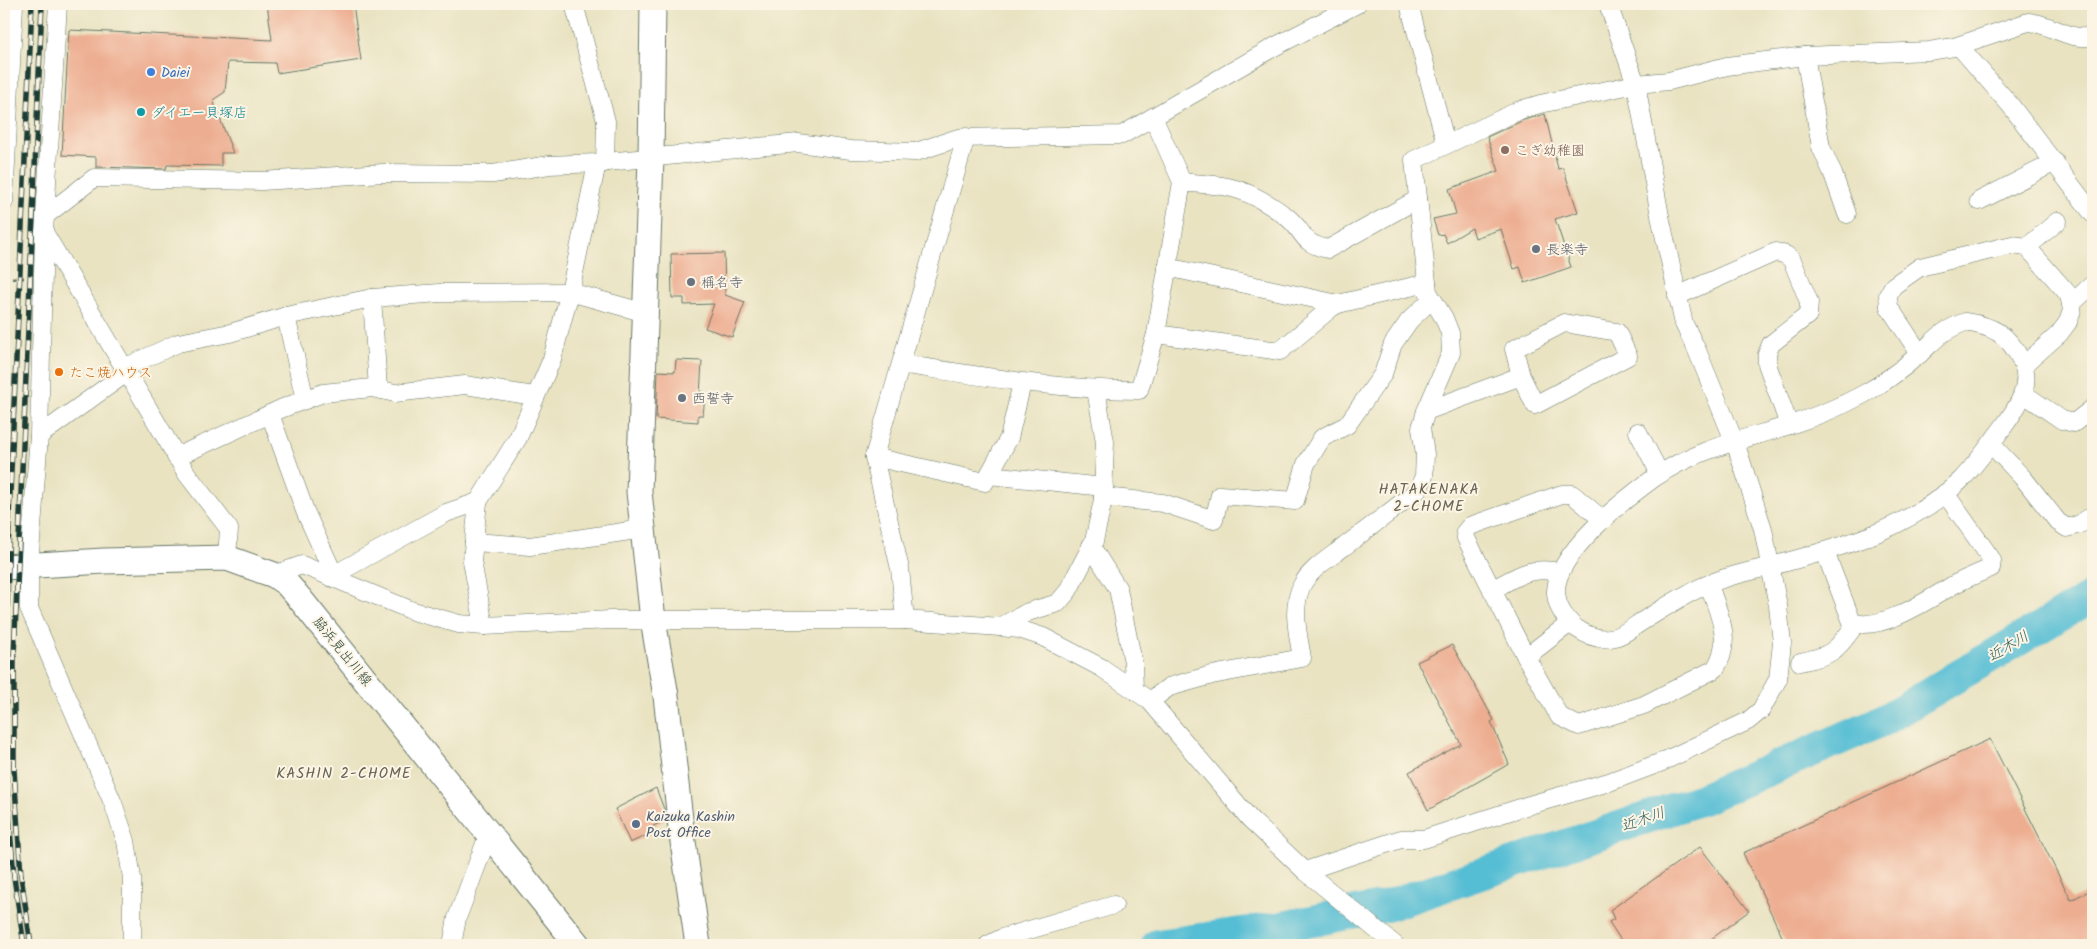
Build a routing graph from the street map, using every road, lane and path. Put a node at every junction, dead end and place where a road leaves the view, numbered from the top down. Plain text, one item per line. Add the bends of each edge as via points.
1 (14, 4) edge
2 (58, 4) edge
3 (574, 4) edge
4 (653, 4) edge
5 (1356, 4) edge
6 (1409, 4) edge
7 (1608, 4) edge
8 (2093, 36) edge
9 (1959, 46) junction
10 (1804, 56) junction
11 (1636, 84) junction
12 (1153, 117) junction
13 (966, 138) junction
14 (1446, 144) junction
15 (650, 158) junction
16 (2055, 162) junction
17 (601, 163) junction
18 (1182, 182) junction
19 (1418, 199) junction
20 (4, 201) edge
21 (1979, 201) dead end
22 (1847, 214) dead end
23 (2093, 214) edge
24 (2058, 221) dead end
25 (44, 224) junction
26 (2027, 246) junction
27 (1168, 266) junction
28 (4, 278) edge
29 (42, 279) junction
30 (1427, 283) junction
31 (2093, 284) edge
32 (570, 292) junction
33 (1677, 296) junction
34 (372, 298) junction
35 (1431, 300) junction
36 (1338, 304) junction
37 (2071, 304) junction
38 (646, 314) junction
39 (286, 316) junction
40 (1156, 334) junction
41 (1920, 354) junction
42 (901, 364) junction
43 (2024, 365) junction
44 (125, 370) junction
45 (1520, 376) junction
46 (1022, 383) junction
47 (378, 390) junction
48 (1096, 390) junction
49 (2024, 394) junction
50 (534, 396) junction
51 (305, 400) junction
52 (2093, 408) edge
53 (1426, 411) junction
54 (270, 414) junction
55 (1789, 426) junction
56 (1638, 432) dead end
57 (39, 436) junction
58 (1735, 441) junction
59 (1991, 444) junction
60 (176, 457) junction
61 (874, 458) junction
62 (1660, 474) junction
63 (989, 475) junction
64 (1104, 492) junction
65 (1945, 493) junction
66 (478, 502) junction
67 (2093, 515) edge
68 (1603, 520) junction
69 (643, 529) junction
70 (474, 542) junction
71 (1092, 546) junction
72 (1825, 552) junction
73 (227, 558) junction
74 (29, 566) junction
75 (4, 567) edge
76 (1770, 567) junction
77 (1560, 572) junction
78 (274, 575) junction
79 (332, 576) junction
80 (1709, 584) junction
81 (1492, 590) junction
82 (653, 620) junction
83 (905, 620) junction
84 (1570, 623) junction
85 (1856, 624) junction
86 (484, 626) junction
87 (1000, 626) junction
88 (1526, 658) junction
89 (1800, 662) dead end
90 (1134, 689) junction
91 (1150, 701) junction
92 (489, 833) junction
93 (1309, 873) junction
94 (1114, 905) dead end
95 (1392, 944) edge
96 (132, 945) edge
97 (452, 945) edge
98 (578, 945) edge
99 (698, 945) edge
100 (988, 945) edge

1 - 20 street
2 - 25 street
3 - 17 street via 606,121
4 - 15 street
5 - 12 street
6 - 14 street
7 - 11 street
8 - 9 street via 2071,36 2038,22 2028,22
9 - 10 street via 1929,51
9 - 16 street
10 - 11 street via 1727,66 1669,81
10 - 22 street via 1821,147
11 - 14 street via 1520,110
11 - 33 street
12 - 13 street via 1122,135
12 - 18 street
13 - 15 street via 916,152 798,144
13 - 42 street
14 - 19 street via 1414,160
15 - 17 street
15 - 38 street
16 - 21 street
16 - 23 street
17 - 25 street via 548,165 493,174 383,173 262,180 94,178
17 - 32 street
18 - 19 street via 1230,187 1259,199 1288,218 1314,246 1328,249
18 - 27 street
19 - 30 street
24 - 26 street
25 - 29 street
25 - 44 street
26 - 37 street via 2069,295
26 - 41 street via 2012,245 1920,267 1893,286 1888,295 1889,307
27 - 36 street
27 - 40 street
28 - 29 path
29 - 57 street
30 - 35 street
30 - 36 street
31 - 37 street
32 - 34 street
32 - 38 street
32 - 50 street via 552,359
33 - 55 street via 1776,252 1792,260 1809,302 1808,314 1771,344 1767,354
33 - 58 street via 1684,324
34 - 39 street
34 - 47 street
35 - 53 street via 1450,333 1451,353
35 - 64 street via 1408,321 1393,344 1383,374 1347,425 1322,438 1306,464 1294,501 1220,495 1214,520 1163,502
36 - 40 street via 1280,351
37 - 43 street via 2068,322 2059,334
38 - 69 street via 639,492
39 - 44 street via 230,333 178,343
39 - 51 street
40 - 48 street via 1139,390
41 - 43 street via 1947,329 1965,322 2003,334
41 - 55 street via 1863,394
42 - 46 street
42 - 61 street
43 - 49 street
44 - 57 street
44 - 60 street
45 - 45 street via 1514,350 1564,323 1617,332 1628,356 1536,405
45 - 53 street
46 - 48 street
46 - 63 street via 1009,438
47 - 50 street via 395,393 465,385
47 - 51 street via 323,393
48 - 64 street via 1105,442
49 - 52 street via 2062,420 2074,422
49 - 59 street
50 - 66 street via 518,438
51 - 54 street
53 - 91 street via 1421,428 1424,476 1418,490 1329,558 1302,585 1296,624 1302,658 1212,675 1169,687
54 - 60 street
54 - 79 street
55 - 58 street
56 - 62 street
57 - 74 street
58 - 62 street
58 - 76 street via 1763,529
59 - 65 street
59 - 67 street via 2066,528
60 - 73 street via 229,529
61 - 63 street via 985,482
61 - 83 street via 900,569
62 - 68 street via 1625,499
63 - 64 street
64 - 71 street
65 - 72 street via 1904,521
65 - 85 street via 1992,560 1991,568 1905,612 1879,622
66 - 70 street
66 - 79 street via 446,513
68 - 77 street
68 - 81 street via 1572,494 1562,494 1470,526 1465,532 1466,538
69 - 70 street via 530,546
69 - 82 street
70 - 86 street via 472,561
71 - 87 street via 1058,603 1028,612
71 - 90 street via 1118,589 1133,662
72 - 76 street
72 - 85 street via 1849,617
73 - 74 street, 脇浜見出川線
73 - 78 street, 脇浜見出川線
74 - 75 street, 脇浜見出川線
74 - 96 street via 29,608 113,803 126,841 132,878
76 - 80 street
76 - 93 street via 1779,615 1781,662 1771,695 1748,721 1662,762 1609,782 1424,839 1401,839
77 - 81 street via 1530,570
77 - 84 street via 1557,598
78 - 79 street via 302,565
78 - 92 street, 脇浜見出川線 via 301,600
79 - 86 street via 420,614 459,624
80 - 84 street via 1610,638 1593,637
80 - 88 street via 1726,638 1720,660 1714,669 1644,705 1579,726 1571,724 1559,716
81 - 88 street
82 - 83 street
82 - 86 street
82 - 99 street
83 - 87 street
84 - 88 street
85 - 89 street via 1824,658
87 - 90 street via 1043,637
90 - 91 street
91 - 93 street via 1250,819
92 - 97 street via 457,918
92 - 98 street, 脇浜見出川線
93 - 95 street
94 - 100 street

